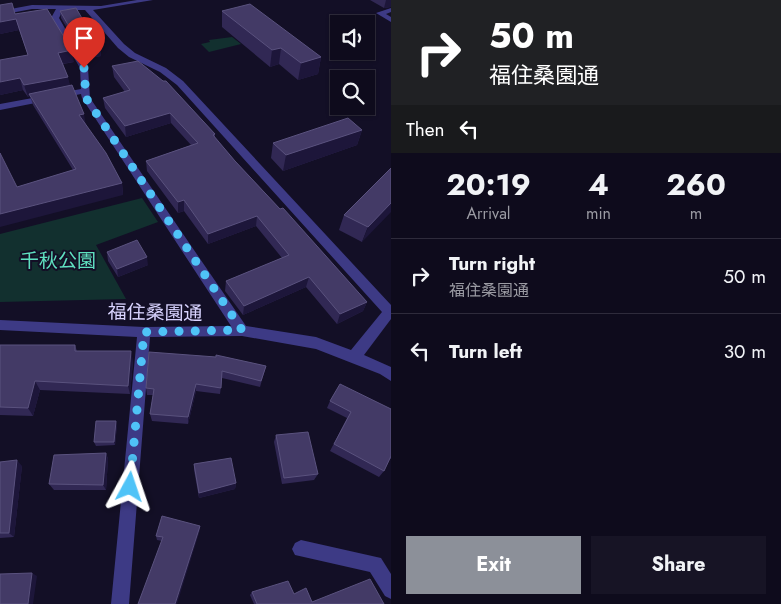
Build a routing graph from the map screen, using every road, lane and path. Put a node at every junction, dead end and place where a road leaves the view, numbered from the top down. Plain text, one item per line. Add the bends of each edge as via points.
1 (150, 0) edge
2 (60, 9) junction
3 (88, 9) junction
4 (391, 10) edge
5 (0, 13) edge
6 (391, 20) edge
7 (86, 91) junction
8 (0, 107) edge
9 (390, 311) edge
10 (0, 325) edge
11 (242, 330) junction
12 (144, 332) junction
13 (354, 357) junction
14 (391, 375) edge
15 (301, 549) dead end
16 (391, 590) edge
17 (120, 604) edge

1 - 3 street
2 - 3 street
2 - 5 street via 32,7
2 - 7 street via 55,18 84,68
3 - 9 street via 132,55 163,70 180,83
4 - 6 street via 380,13
7 - 8 street
7 - 11 street via 86,98
9 - 13 street
10 - 12 street, 福住桑園通
11 - 12 street, 福住桑園通
11 - 13 street, 福住桑園通 via 316,343
12 - 17 street
13 - 14 street, 福住桑園通
15 - 16 street via 375,564

